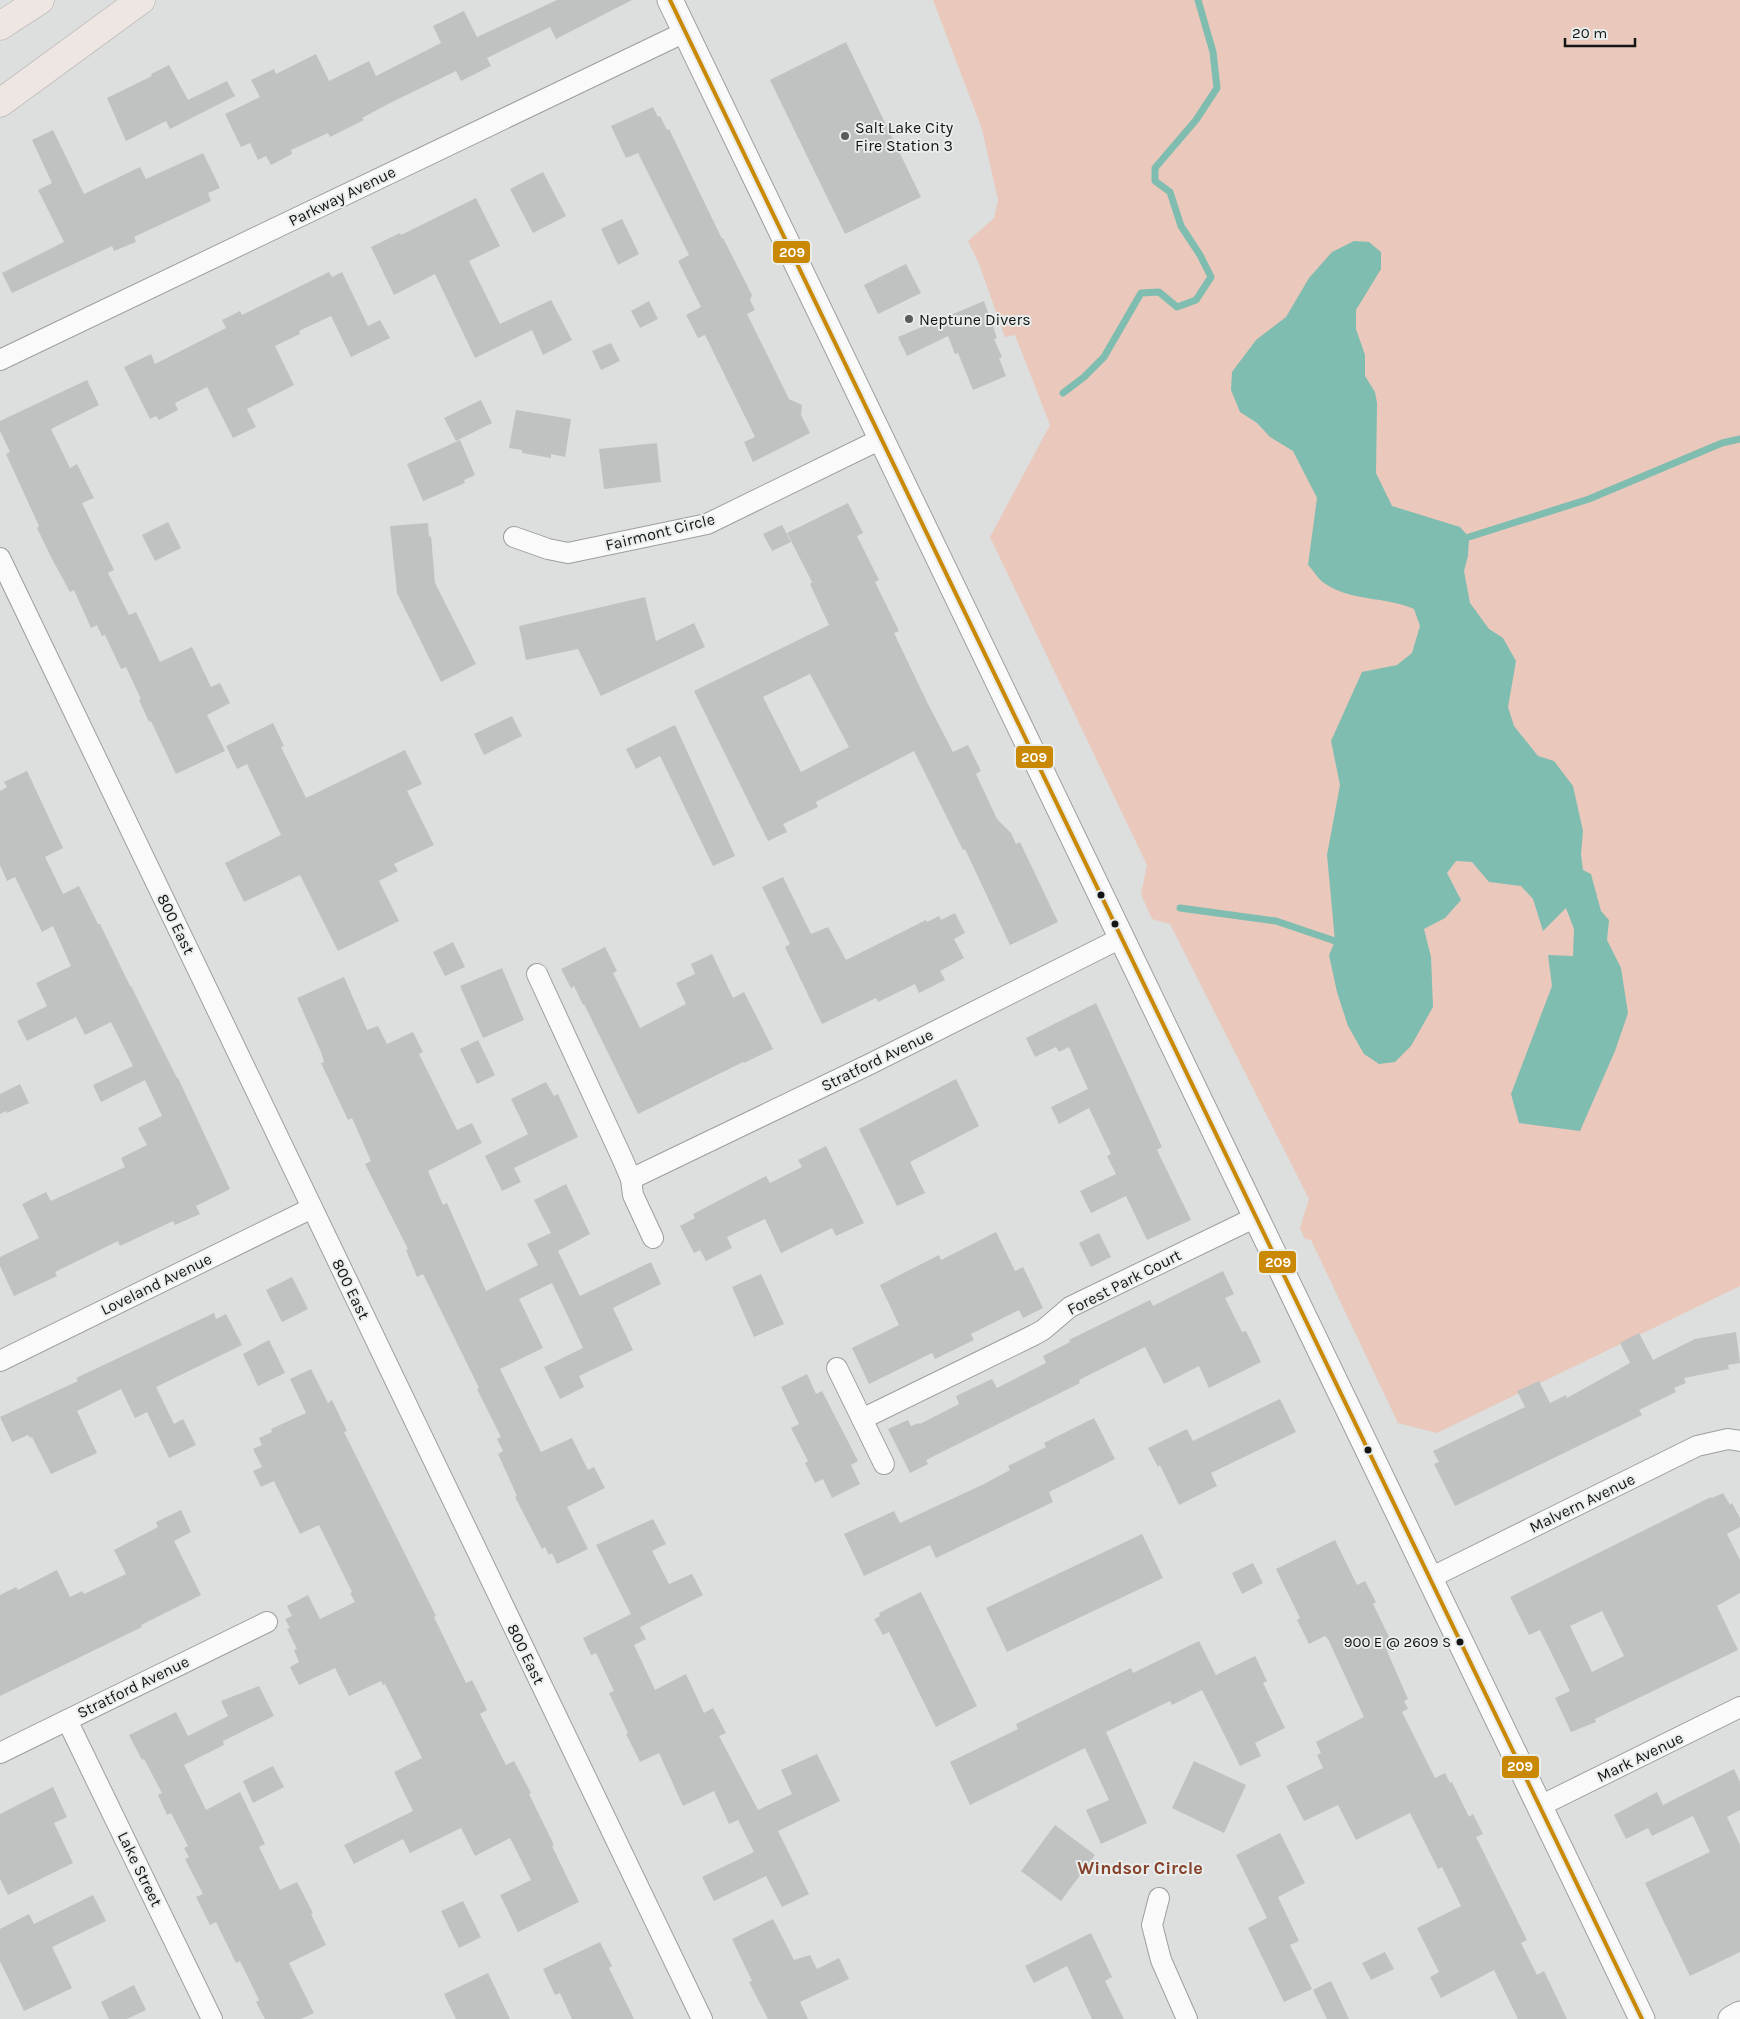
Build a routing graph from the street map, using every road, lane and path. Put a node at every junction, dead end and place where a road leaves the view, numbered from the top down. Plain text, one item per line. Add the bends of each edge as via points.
1 (40, 0) edge
2 (141, 0) edge
3 (670, 0) edge
4 (0, 26) edge
5 (685, 32) junction
6 (0, 102) edge
7 (0, 360) edge
8 (881, 439) junction
9 (514, 536) dead end
10 (0, 558) edge
11 (1121, 938) junction
12 (537, 974) dead end
13 (631, 1179) junction
14 (312, 1208) junction
15 (1256, 1217) junction
16 (653, 1238) dead end
17 (0, 1361) edge
18 (837, 1368) dead end
19 (862, 1418) junction
20 (1739, 1441) edge
21 (884, 1464) dead end
22 (1430, 1578) junction
23 (267, 1622) dead end
24 (1740, 1707) edge
25 (67, 1720) junction
26 (0, 1753) edge
27 (1540, 1806) junction
28 (1159, 1898) dead end
29 (1740, 2014) edge
30 (212, 2019) edge
31 (702, 2019) edge
32 (1187, 2019) edge
33 (1642, 2019) edge
34 (1731, 2019) edge

1 - 4 highway
2 - 6 highway
3 - 5 street
5 - 7 street, Parkway Avenue
5 - 8 street
8 - 9 street, Fairmont Circle via 707,524 568,553
8 - 11 street
10 - 14 street, 800 East
11 - 13 street, Stratford Avenue
11 - 15 street
12 - 13 street
13 - 16 street via 634,1195
14 - 17 street, Loveland Avenue
14 - 31 street, 800 East
15 - 19 street, Forest Park Court via 1070,1307 1034,1335
15 - 22 street
18 - 19 street
19 - 21 street
20 - 22 street, Malvern Avenue via 1728,1438 1697,1446
22 - 27 street
23 - 25 street, Stratford Avenue
24 - 27 street, Mark Avenue
25 - 26 street, Stratford Avenue
25 - 30 street, Lake Street
27 - 33 street
28 - 32 street via 1152,1925 1161,1960
29 - 34 street

